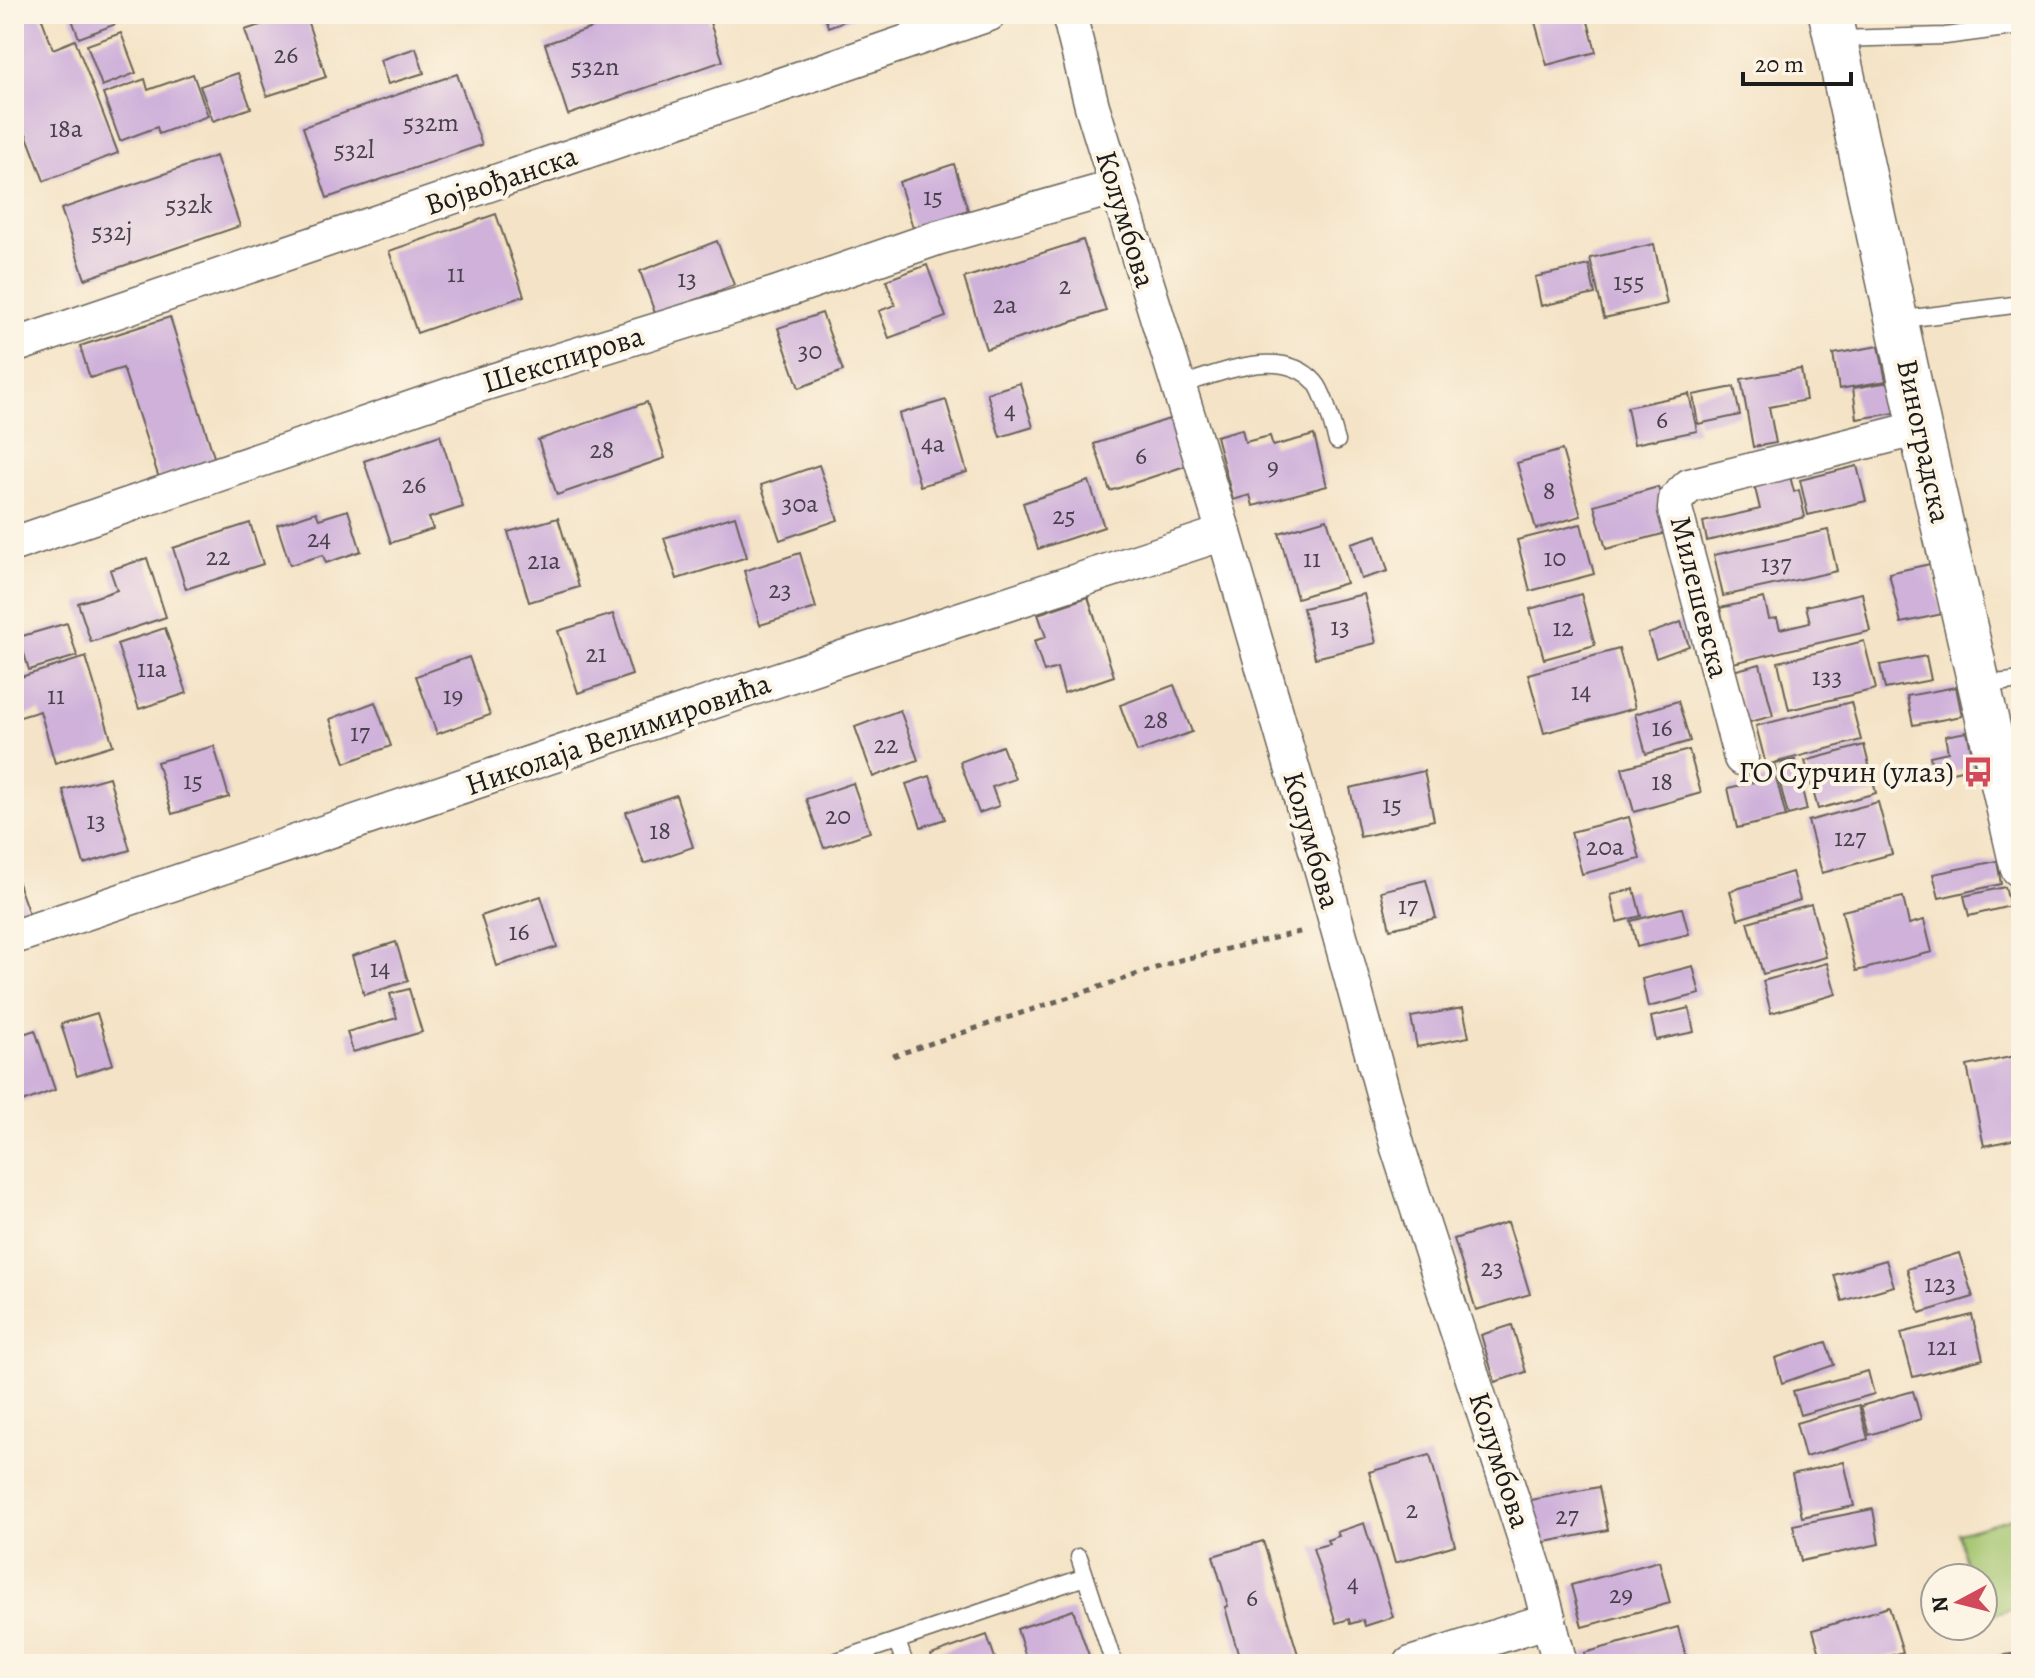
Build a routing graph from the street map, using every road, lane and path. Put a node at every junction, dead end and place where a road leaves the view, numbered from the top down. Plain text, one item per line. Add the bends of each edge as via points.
1 (989, 14) edge
2 (1069, 14) edge
3 (2021, 26) edge
4 (1833, 27) edge
5 (1116, 187) junction
6 (2021, 304) edge
7 (1897, 320) junction
8 (14, 346) edge
9 (1177, 386) junction
10 (1920, 428) junction
11 (1337, 441) dead end
12 (1224, 533) junction
13 (14, 544) edge
14 (2021, 680) edge
15 (1979, 685) junction
16 (1741, 758) dead end
17 (2012, 787) edge
18 (2021, 866) edge
19 (1336, 925) junction
20 (14, 937) edge
21 (893, 1056) dead end
22 (1079, 1557) dead end
23 (1085, 1577) junction
24 (1549, 1620) junction
25 (897, 1641) junction
26 (828, 1664) edge
27 (905, 1664) edge
28 (1114, 1664) edge
29 (1411, 1664) edge
30 (1560, 1664) edge

1 - 8 street, Војвођанска
2 - 5 street, Колумбова
3 - 4 lane via 1945,36
4 - 7 street, Виноградска
5 - 9 street, Колумбова
5 - 13 street, Шекспирова via 937,238 479,385
6 - 7 lane
7 - 10 street, Виноградска
9 - 11 lane via 1256,364 1301,370 1317,383
9 - 12 street, Колумбова
10 - 15 street, Виноградска
10 - 16 street, Милешевска via 1689,486 1676,499
12 - 19 street, Колумбова
12 - 20 street, Николаја Велимировића
14 - 15 lane
15 - 17 street, Виноградска
17 - 18 street, Виноградска
19 - 21 path via 1180,960
19 - 24 street, Колумбова via 1398,1148
22 - 23 lane
23 - 25 lane
23 - 28 lane
24 - 29 street
24 - 30 street, Колумбова
25 - 26 lane
25 - 27 lane

